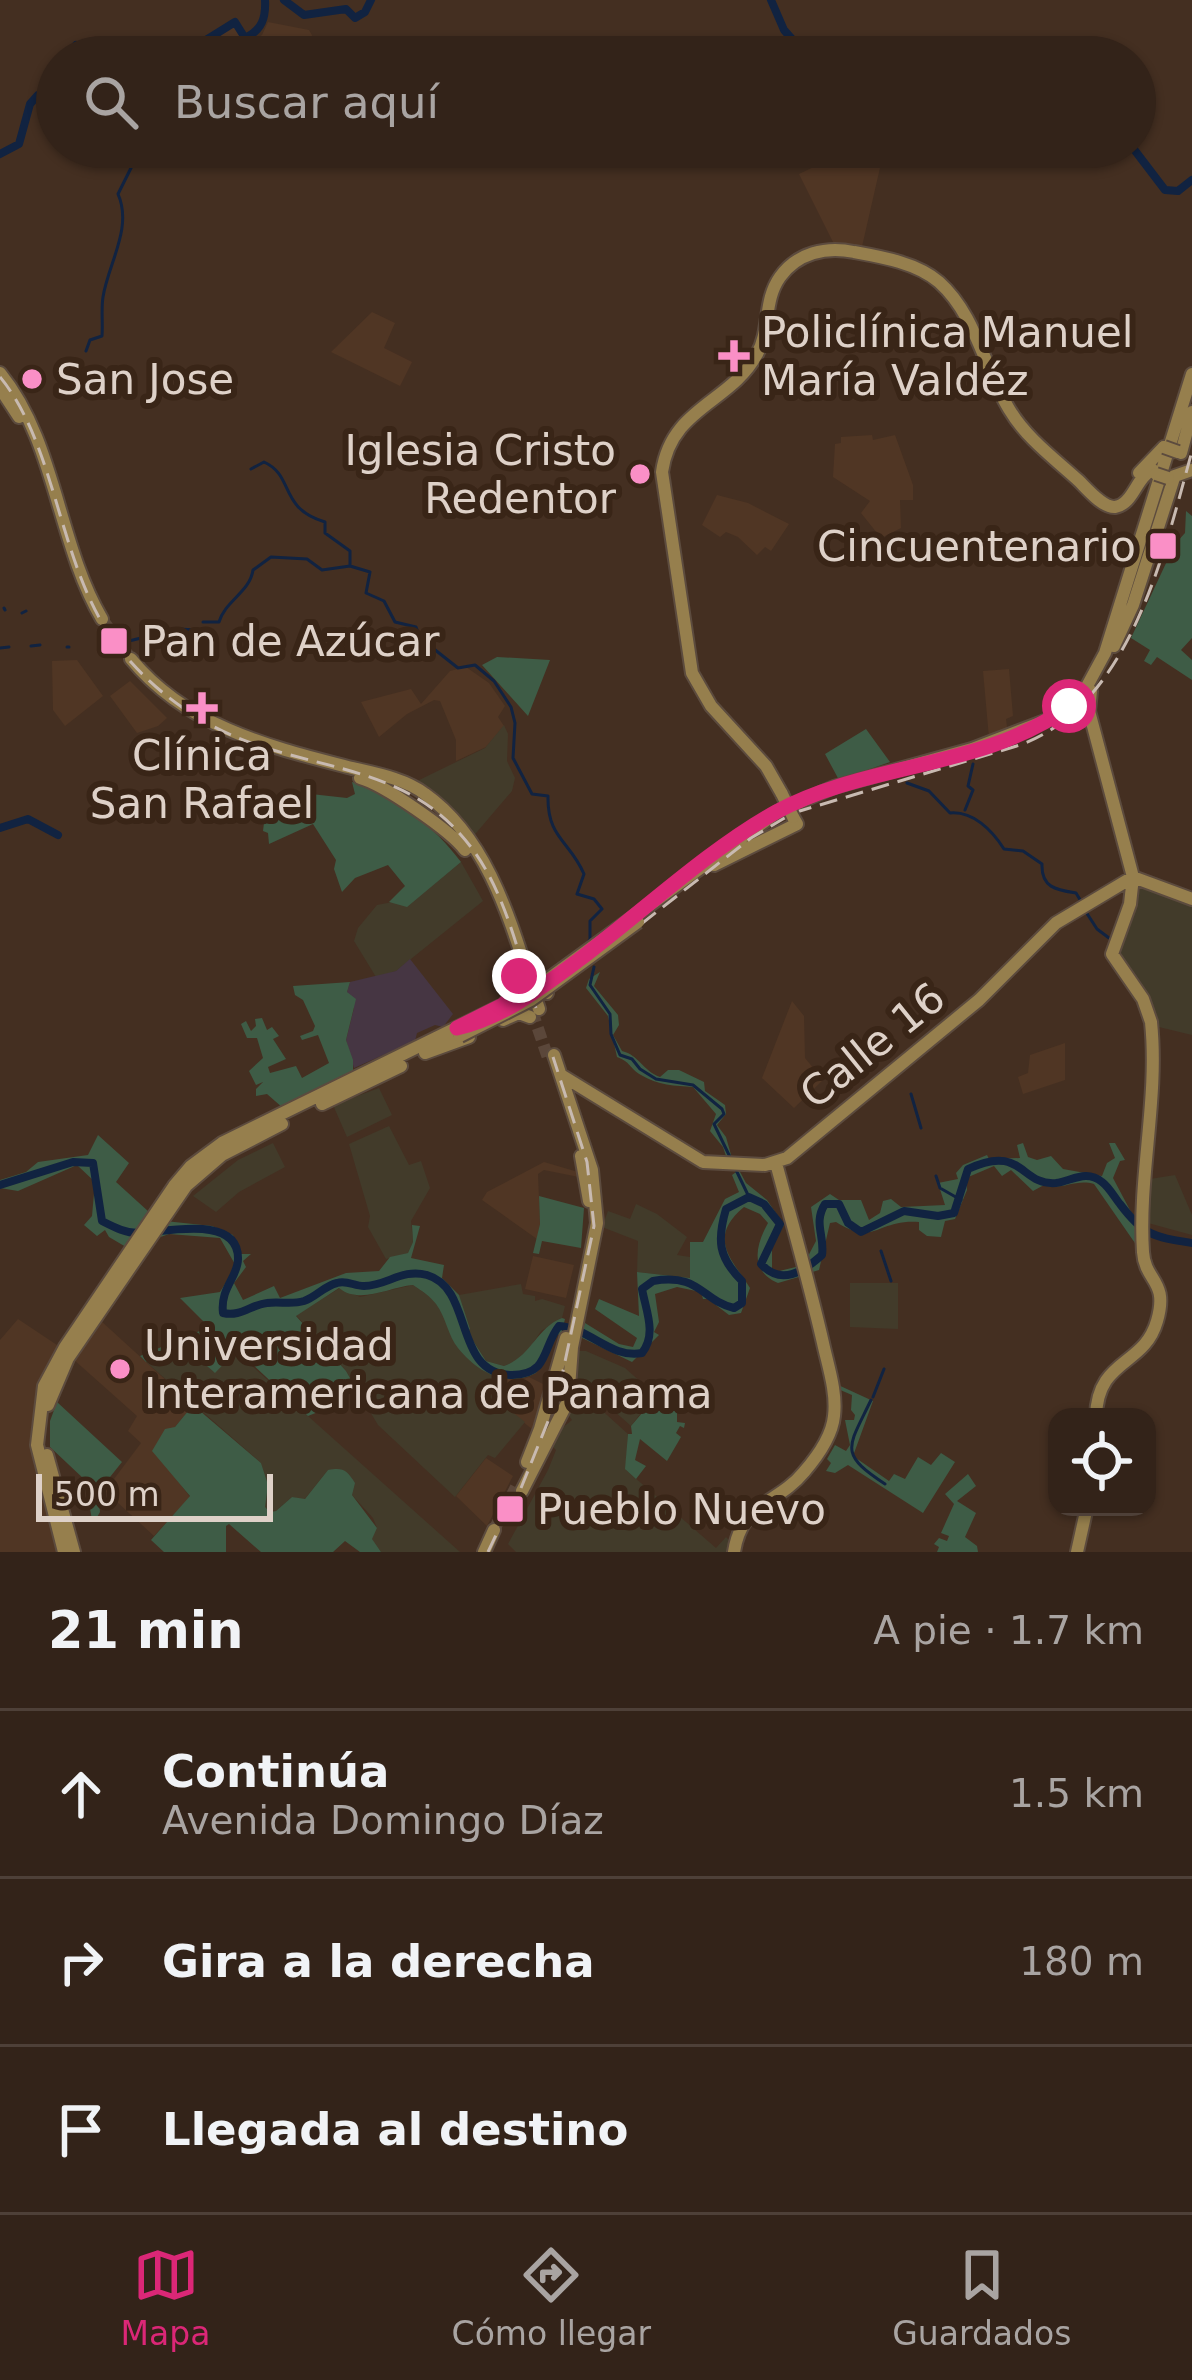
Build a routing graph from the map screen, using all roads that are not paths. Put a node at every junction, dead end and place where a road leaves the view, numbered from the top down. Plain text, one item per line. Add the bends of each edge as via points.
1 (1192, 363) edge
2 (0, 373) edge
3 (1192, 374) edge
4 (0, 388) edge
5 (1192, 398) edge
6 (1192, 412) edge
7 (1170, 465) edge
8 (1117, 506) junction
9 (1112, 630) junction
10 (1114, 646) junction
11 (128, 661) tunnel mouth
12 (1082, 711) junction
13 (746, 745) junction
14 (380, 779) junction
15 (817, 794) junction
16 (758, 823) junction
17 (456, 831) junction
18 (714, 865) junction
19 (1133, 886) junction
20 (1192, 899) edge
21 (636, 919) junction
22 (519, 949) junction
23 (598, 956) dead end
24 (565, 967) junction
25 (519, 976) junction
26 (507, 1010) junction
27 (536, 1012) junction
28 (458, 1032) junction
29 (425, 1053) junction
30 (570, 1087) junction
31 (305, 1103) junction
32 (293, 1126) junction
33 (776, 1163) junction
34 (181, 1190) junction
35 (139, 1247) junction
36 (575, 1317) junction
37 (561, 1377) junction
38 (545, 1408) junction
39 (1097, 1408) edge
40 (562, 1416) junction
41 (1086, 1516) edge
42 (66, 1550) edge
43 (484, 1552) edge
44 (493, 1552) edge
45 (734, 1552) edge
46 (1077, 1552) edge

1 - 7 main road
2 - 4 main road via 28,416 99,622 74,579 19,418
3 - 9 main road
5 - 10 main road
6 - 7 main road via 1185,447
7 - 8 main road
7 - 8 main road
7 - 9 main road
7 - 10 main road via 1177,483
8 - 13 main road via 1018,422 958,303 933,278 841,249 793,263 771,293 753,362 680,428 662,472 692,673
9 - 15 main road via 1086,688 1053,718
10 - 12 main road
11 - 14 main road via 215,725
12 - 18 main road via 1024,740 802,807
12 - 19 main road
13 - 15 main road via 789,798
13 - 16 main road via 778,793
13 - 18 main road, bridge via 795,820
14 - 17 main road
14 - 17 main road via 429,796
15 - 16 main road
16 - 21 main road
17 - 22 main road via 487,869
17 - 25 main road via 485,882
18 - 21 main road
19 - 20 main road
19 - 33 main road, Calle 16 via 1082,905 979,1000
19 - 39 main road via 1112,954 1151,1022 1141,1246 1161,1288 1157,1321 1100,1385
21 - 23 main road
21 - 24 main road
21 - 28 main road, bridge via 530,995
22 - 24 main road via 538,971
22 - 27 main road
24 - 27 main road via 539,988 555,988
25 - 26 main road
25 - 27 main road
26 - 27 main road
26 - 28 main road
26 - 29 main road
28 - 29 main road
28 - 31 main road
29 - 32 main road
30 - 33 main road via 709,1164
30 - 36 main road via 597,1201
30 - 36 main road via 551,1057 588,1195
31 - 32 main road
31 - 34 main road via 216,1146
32 - 34 main road via 208,1164
33 - 45 main road via 834,1422 804,1472 742,1525
34 - 35 main road
35 - 42 main road via 51,1392 45,1444
35 - 42 main road via 48,1375 37,1421 40,1463
36 - 37 main road
37 - 38 main road
37 - 40 main road via 569,1394
38 - 40 main road via 558,1402
38 - 40 main road via 519,1488
41 - 46 main road
43 - 44 main road via 499,1530

